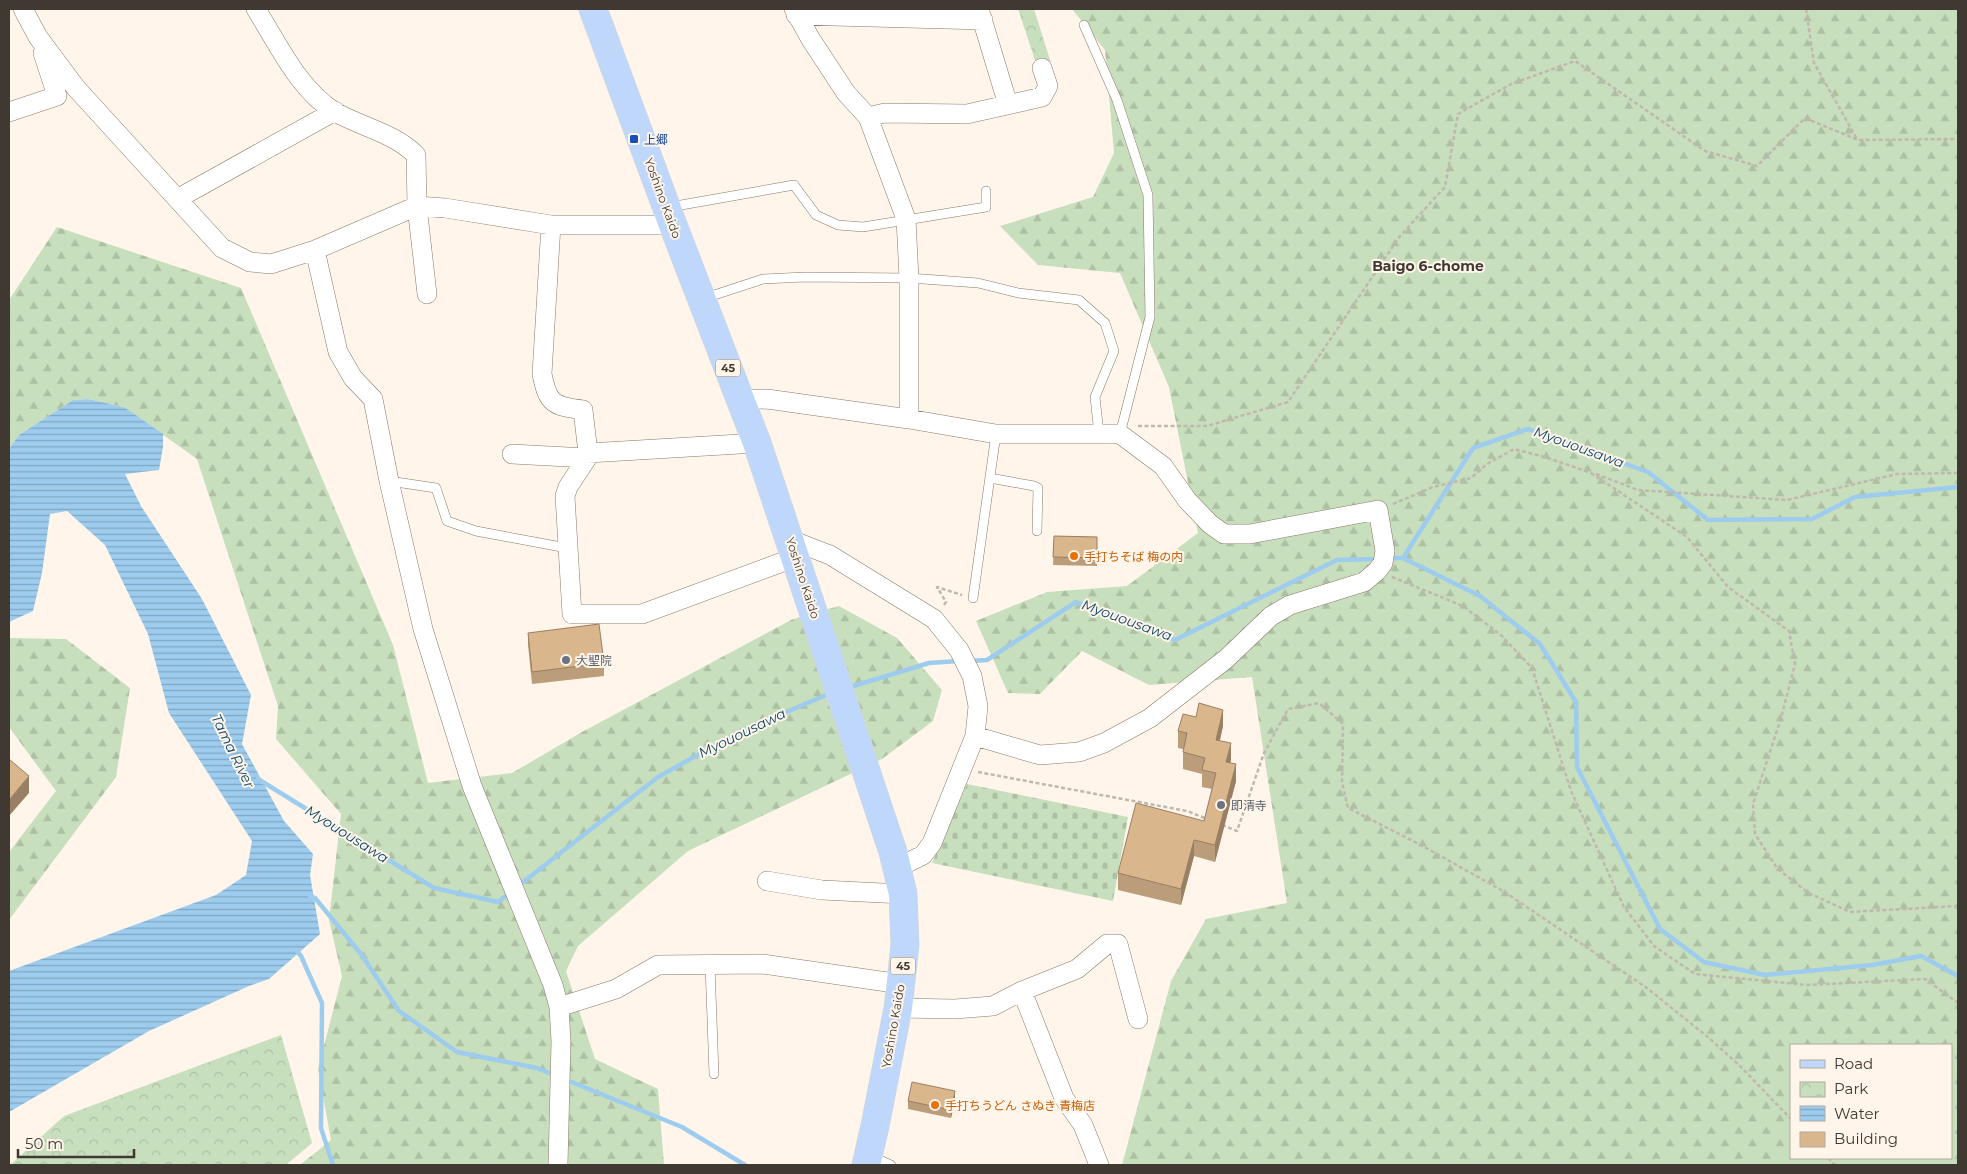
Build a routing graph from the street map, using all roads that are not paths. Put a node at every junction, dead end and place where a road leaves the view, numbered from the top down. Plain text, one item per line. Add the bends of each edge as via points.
1 (23, 9) edge
2 (256, 9) edge
3 (593, 9) edge
4 (795, 12) edge
5 (906, 13) edge
6 (981, 14) edge
7 (1084, 25) dead end
8 (38, 37) junction
9 (1042, 68) dead end
10 (76, 88) junction
11 (57, 96) junction
12 (1008, 105) junction
13 (335, 111) junction
14 (9, 112) edge
15 (868, 117) junction
16 (986, 190) dead end
17 (178, 198) junction
18 (417, 206) junction
19 (670, 216) junction
20 (906, 219) junction
21 (551, 225) junction
22 (315, 250) junction
23 (909, 278) junction
24 (427, 294) dead end
25 (702, 299) junction
26 (740, 400) junction
27 (909, 419) junction
28 (996, 434) junction
29 (1099, 434) junction
30 (1120, 434) junction
31 (757, 443) junction
32 (512, 454) dead end
33 (587, 456) junction
34 (990, 478) junction
35 (389, 482) junction
36 (1037, 531) dead end
37 (567, 548) junction
38 (794, 548) junction
39 (973, 598) road end
40 (976, 736) junction
41 (897, 868) junction
42 (767, 881) dead end
43 (903, 894) junction
44 (710, 965) junction
45 (1022, 991) junction
46 (899, 996) junction
47 (558, 1007) junction
48 (1138, 1019) dead end
49 (714, 1074) dead end
50 (875, 1162) edge
51 (558, 1165) edge
52 (1099, 1165) edge

1 - 8 street
2 - 13 street via 298,75 317,98
3 - 19 main road, Yoshino Kaido / 45
4 - 5 street
4 - 15 street via 846,93
5 - 6 street
6 - 12 street
7 - 30 lane via 1117,100 1148,195 1150,317
8 - 10 street
8 - 11 street
9 - 12 street via 1048,86 1042,97
10 - 11 street
10 - 17 street
11 - 14 street
12 - 15 street via 967,114 885,113
13 - 17 street
13 - 18 street via 405,144 416,155
15 - 20 street
16 - 20 lane via 986,207
17 - 22 street via 222,248 250,262 270,264
18 - 21 street
18 - 22 street
18 - 24 street
19 - 20 lane via 794,185 816,215 838,225 864,227
19 - 21 street
19 - 25 main road, Yoshino Kaido / 45
20 - 23 street
21 - 33 street via 542,374 546,394 560,407 583,410
22 - 35 street via 338,352 353,378 373,399
23 - 25 lane via 763,279
23 - 27 street
23 - 29 lane via 978,283 1018,293 1079,300 1105,322 1114,351 1095,397
25 - 26 main road, Yoshino Kaido / 45
26 - 27 street via 767,400
26 - 31 main road, Yoshino Kaido / 45
27 - 28 street
28 - 29 street
28 - 34 lane
29 - 30 street
30 - 40 street via 1163,466 1187,500 1224,534 1250,534 1378,510 1385,551 1383,563 1364,582 1290,605 1271,616 1202,679 1150,718 1104,743 1079,752 1040,755
31 - 33 street
31 - 38 main road, Yoshino Kaido / 45
32 - 33 street
33 - 37 street via 565,496
34 - 36 lane via 1038,488
34 - 39 lane
35 - 37 lane via 436,488 448,522 476,531
35 - 47 street via 424,629 472,786
37 - 38 street via 572,614 642,614
38 - 40 street via 830,555 934,619 959,650 972,676 978,706
38 - 41 main road, Yoshino Kaido / 45
40 - 41 street via 932,843 923,855
41 - 43 main road, Yoshino Kaido / 45
42 - 43 street via 822,890
43 - 46 main road, Yoshino Kaido / 45 via 905,945
44 - 46 street via 762,964
44 - 47 street via 658,965 616,989
44 - 49 lane
45 - 46 street via 992,1006 955,1010
45 - 48 street via 1077,970 1107,944 1118,944
45 - 52 street via 1064,1098 1083,1125
46 - 50 main road, Yoshino Kaido / 45
47 - 51 street via 561,1041

